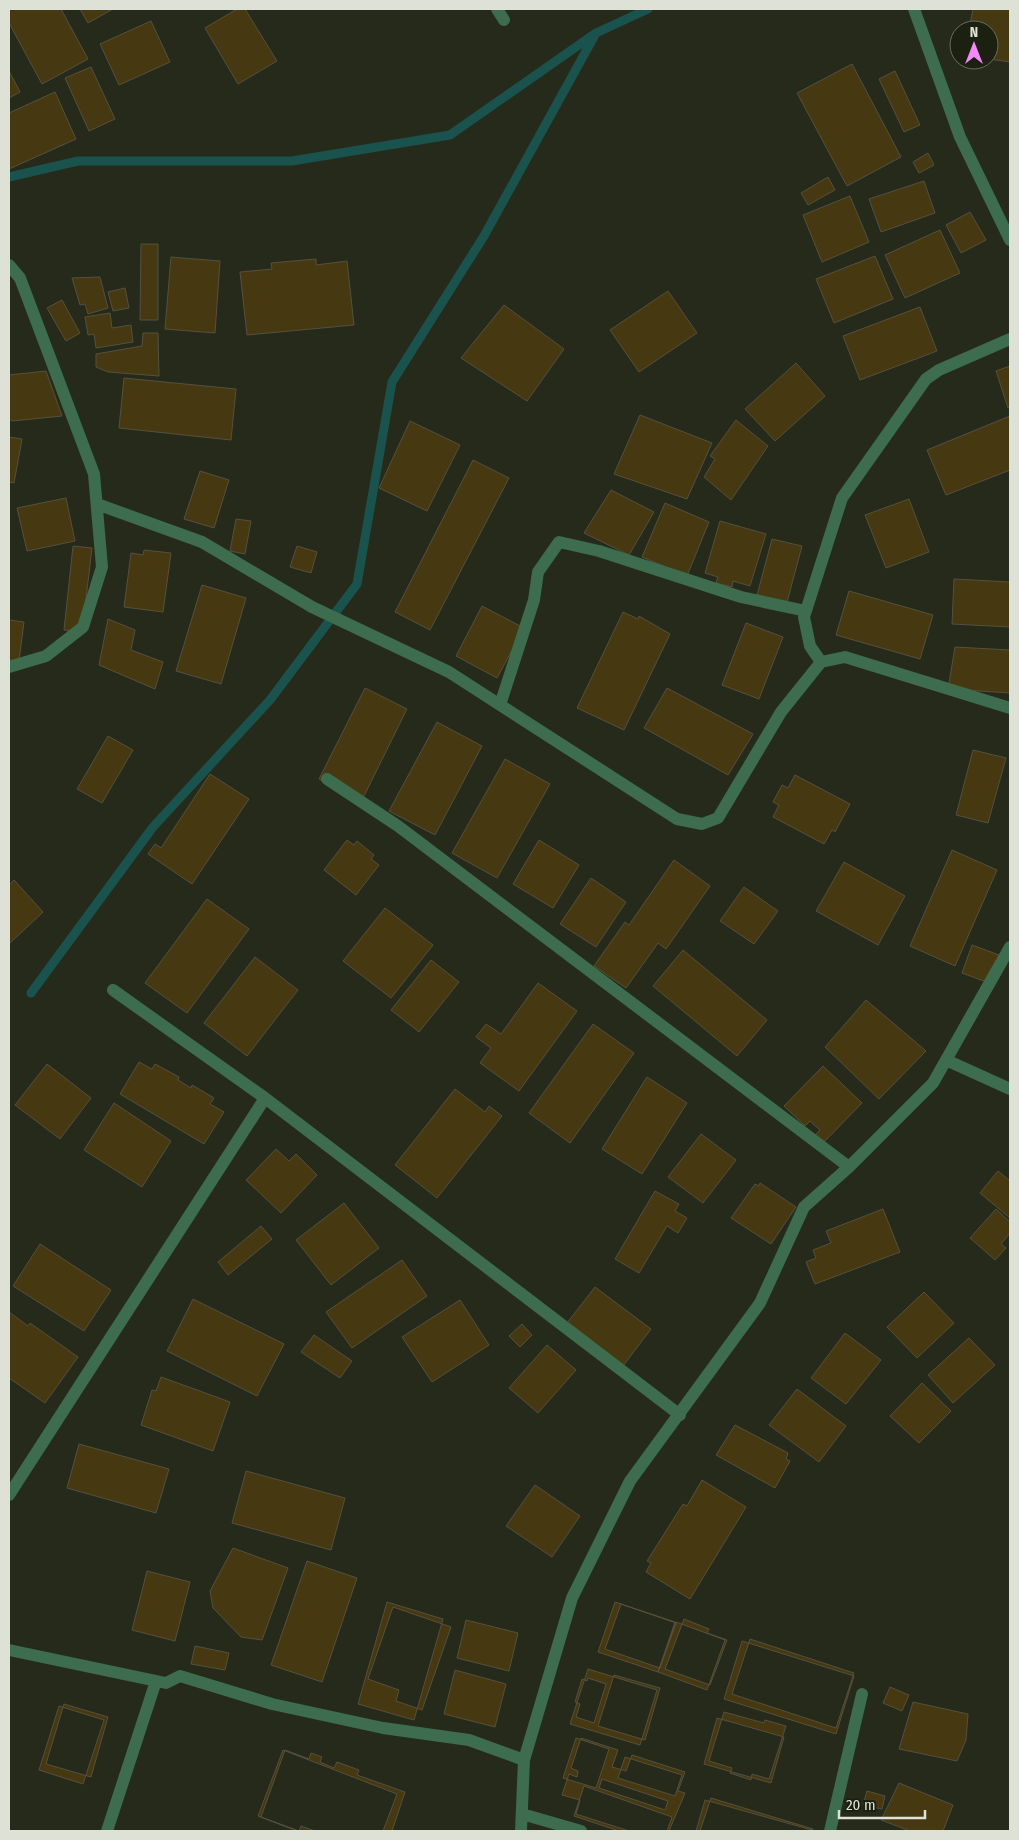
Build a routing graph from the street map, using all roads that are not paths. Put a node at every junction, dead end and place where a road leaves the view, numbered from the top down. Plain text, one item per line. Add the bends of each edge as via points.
1 (497, 9) edge
2 (914, 9) edge
3 (504, 20) dead end
4 (1010, 240) edge
5 (9, 265) edge
6 (1010, 339) edge
7 (98, 504) junction
8 (806, 611) junction
9 (821, 662) junction
10 (9, 667) edge
11 (500, 705) junction
12 (1010, 708) edge
13 (327, 779) dead end
14 (1010, 947) edge
15 (113, 990) dead end
16 (946, 1060) junction
17 (1010, 1089) edge
18 (265, 1098) junction
19 (849, 1167) junction
20 (680, 1415) junction
21 (9, 1495) edge
22 (9, 1650) edge
23 (156, 1681) junction
24 (862, 1694) dead end
25 (524, 1760) junction
26 (522, 1814) junction
27 (107, 1831) edge
28 (521, 1831) edge
29 (581, 1831) edge
30 (830, 1831) edge

1 - 3 street
2 - 4 street via 960,137
5 - 7 street via 20,278 94,474
6 - 8 street via 939,370 926,379 842,498
7 - 10 street via 102,567 83,627 46,656
7 - 11 street via 202,542 312,607 449,672
8 - 9 street via 804,617 810,646
8 - 11 street via 741,597 599,551 559,542 538,572 534,600
9 - 11 street via 781,712 718,818 702,824 677,819
9 - 12 street via 845,657
13 - 19 street via 398,826
14 - 16 street
15 - 18 street
16 - 17 street
16 - 19 street via 933,1083
18 - 20 street
18 - 21 street
19 - 20 street via 804,1206 760,1303
20 - 25 street via 630,1481 572,1598
22 - 23 street
23 - 25 street via 166,1683 180,1676 272,1704 355,1722 468,1740
23 - 27 street
24 - 30 street
25 - 26 street
26 - 28 street
26 - 29 street

